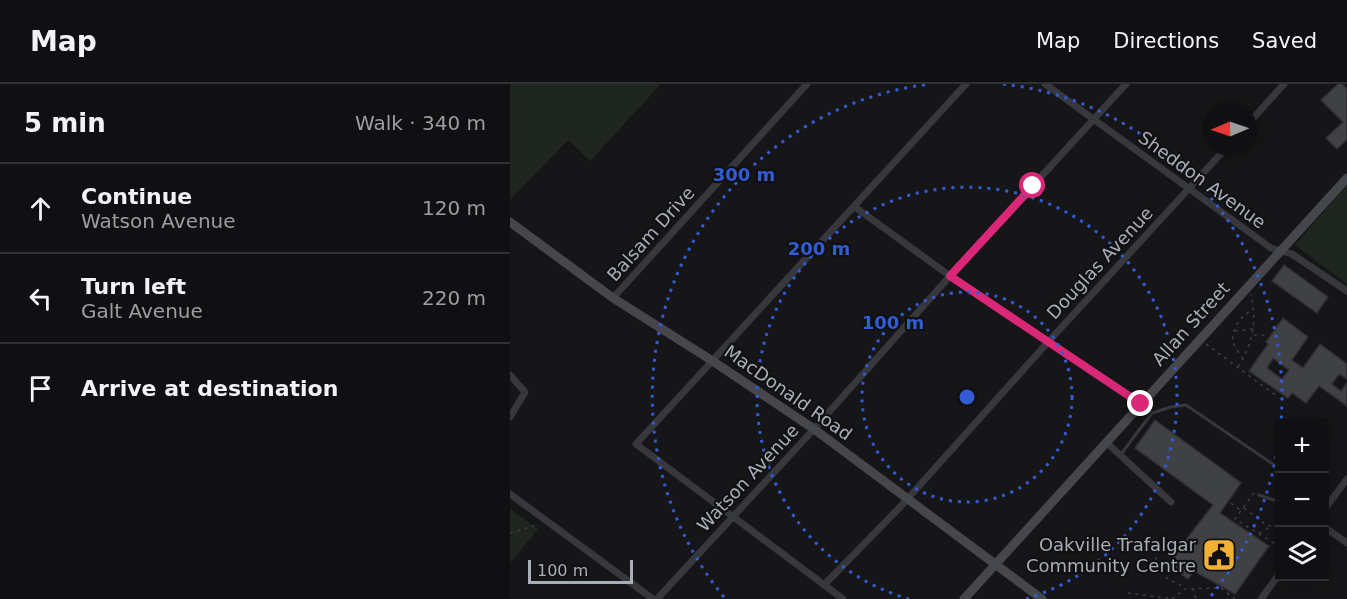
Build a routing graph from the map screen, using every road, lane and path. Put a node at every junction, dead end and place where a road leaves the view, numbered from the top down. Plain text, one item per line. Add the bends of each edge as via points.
1 (807, 84) edge
2 (966, 84) edge
3 (1046, 84) edge
4 (1126, 84) edge
5 (1284, 84) edge
6 (1257, 114) edge
7 (1094, 119) junction
8 (1219, 156) edge
9 (1347, 178) edge
10 (1189, 190) junction
11 (855, 207) junction
12 (510, 222) edge
13 (1280, 251) junction
14 (950, 276) junction
15 (1249, 285) junction
16 (1347, 291) edge
17 (613, 298) junction
18 (1254, 309) junction
19 (1254, 329) junction
20 (1234, 331) junction
21 (1253, 336) junction
22 (1267, 338) dead end
23 (1199, 339) junction
24 (1049, 341) junction
25 (1243, 358) junction
26 (711, 360) junction
27 (1238, 368) junction
28 (510, 375) edge
29 (1278, 397) dead end
30 (1141, 404) junction
31 (1152, 413) junction
32 (510, 417) edge
33 (814, 429) junction
34 (1106, 442) junction
35 (1120, 455) junction
36 (1275, 466) edge
37 (1347, 479) edge
38 (1254, 492) dead end
39 (510, 494) edge
40 (1259, 495) dead end
41 (907, 500) junction
42 (1275, 500) edge
43 (1171, 502) dead end
44 (1231, 503) dead end
45 (1329, 503) edge
46 (1244, 507) junction
47 (1241, 511) junction
48 (732, 517) junction
49 (537, 525) dead end
50 (1271, 526) junction
51 (1276, 527) edge
52 (1329, 530) edge
53 (510, 533) edge
54 (1258, 534) junction
55 (1347, 543) edge
56 (1275, 544) edge
57 (1155, 557) dead end
58 (995, 564) junction
59 (1275, 580) edge
60 (824, 585) junction
61 (1193, 588) junction
62 (1185, 589) junction
63 (1128, 593) dead end
64 (655, 599) edge
65 (843, 599) edge
66 (964, 599) edge
67 (1042, 599) edge
68 (1173, 599) edge
69 (1196, 599) edge
70 (1235, 599) edge
71 (1261, 599) edge

1 - 17 street, Balsam Drive
2 - 11 street
3 - 7 street, Sheddon Avenue
4 - 7 street, Watson Avenue
5 - 6 street
7 - 10 street, Sheddon Avenue
7 - 14 street, Watson Avenue
8 - 10 street, Douglas Avenue
9 - 13 street, Allan Street
10 - 13 street, Sheddon Avenue
10 - 24 street, Douglas Avenue
11 - 14 street
11 - 26 street
12 - 17 street, MacDonald Road
13 - 15 street, Allan Street
13 - 16 street, Sheddon Avenue via 1292,254
14 - 24 street
14 - 33 street, Watson Avenue
15 - 18 path
15 - 23 street, Allan Street
17 - 26 street, MacDonald Road
18 - 19 path
18 - 20 path
19 - 20 path
19 - 21 path
20 - 25 path via 1233,344
21 - 22 path
21 - 25 path
23 - 27 path
23 - 30 street, Allan Street
24 - 30 street
24 - 41 street, Douglas Avenue
25 - 27 path
26 - 33 street, MacDonald Road
26 - 48 street via 636,444
27 - 29 path
28 - 32 street via 525,392
30 - 31 lane
30 - 34 street, Allan Street
31 - 35 lane
31 - 36 lane via 1186,405
33 - 41 street, MacDonald Road
33 - 48 street, Watson Avenue
34 - 35 street
34 - 58 street, Allan Street
35 - 43 street
37 - 45 street
38 - 46 path
39 - 64 street
40 - 42 lane
41 - 58 street, MacDonald Road
41 - 60 street, Douglas Avenue
44 - 47 path
46 - 47 path
46 - 50 path
47 - 54 path via 1235,519
48 - 60 street
48 - 64 street, Watson Avenue
49 - 53 path
50 - 51 path
50 - 54 path
52 - 55 street
54 - 56 path
57 - 62 path via 1167,578
58 - 66 street, Allan Street
58 - 67 street, MacDonald Road
59 - 71 street
60 - 65 street
61 - 62 path
61 - 69 path
61 - 70 path via 1221,588
62 - 68 path
63 - 68 path

